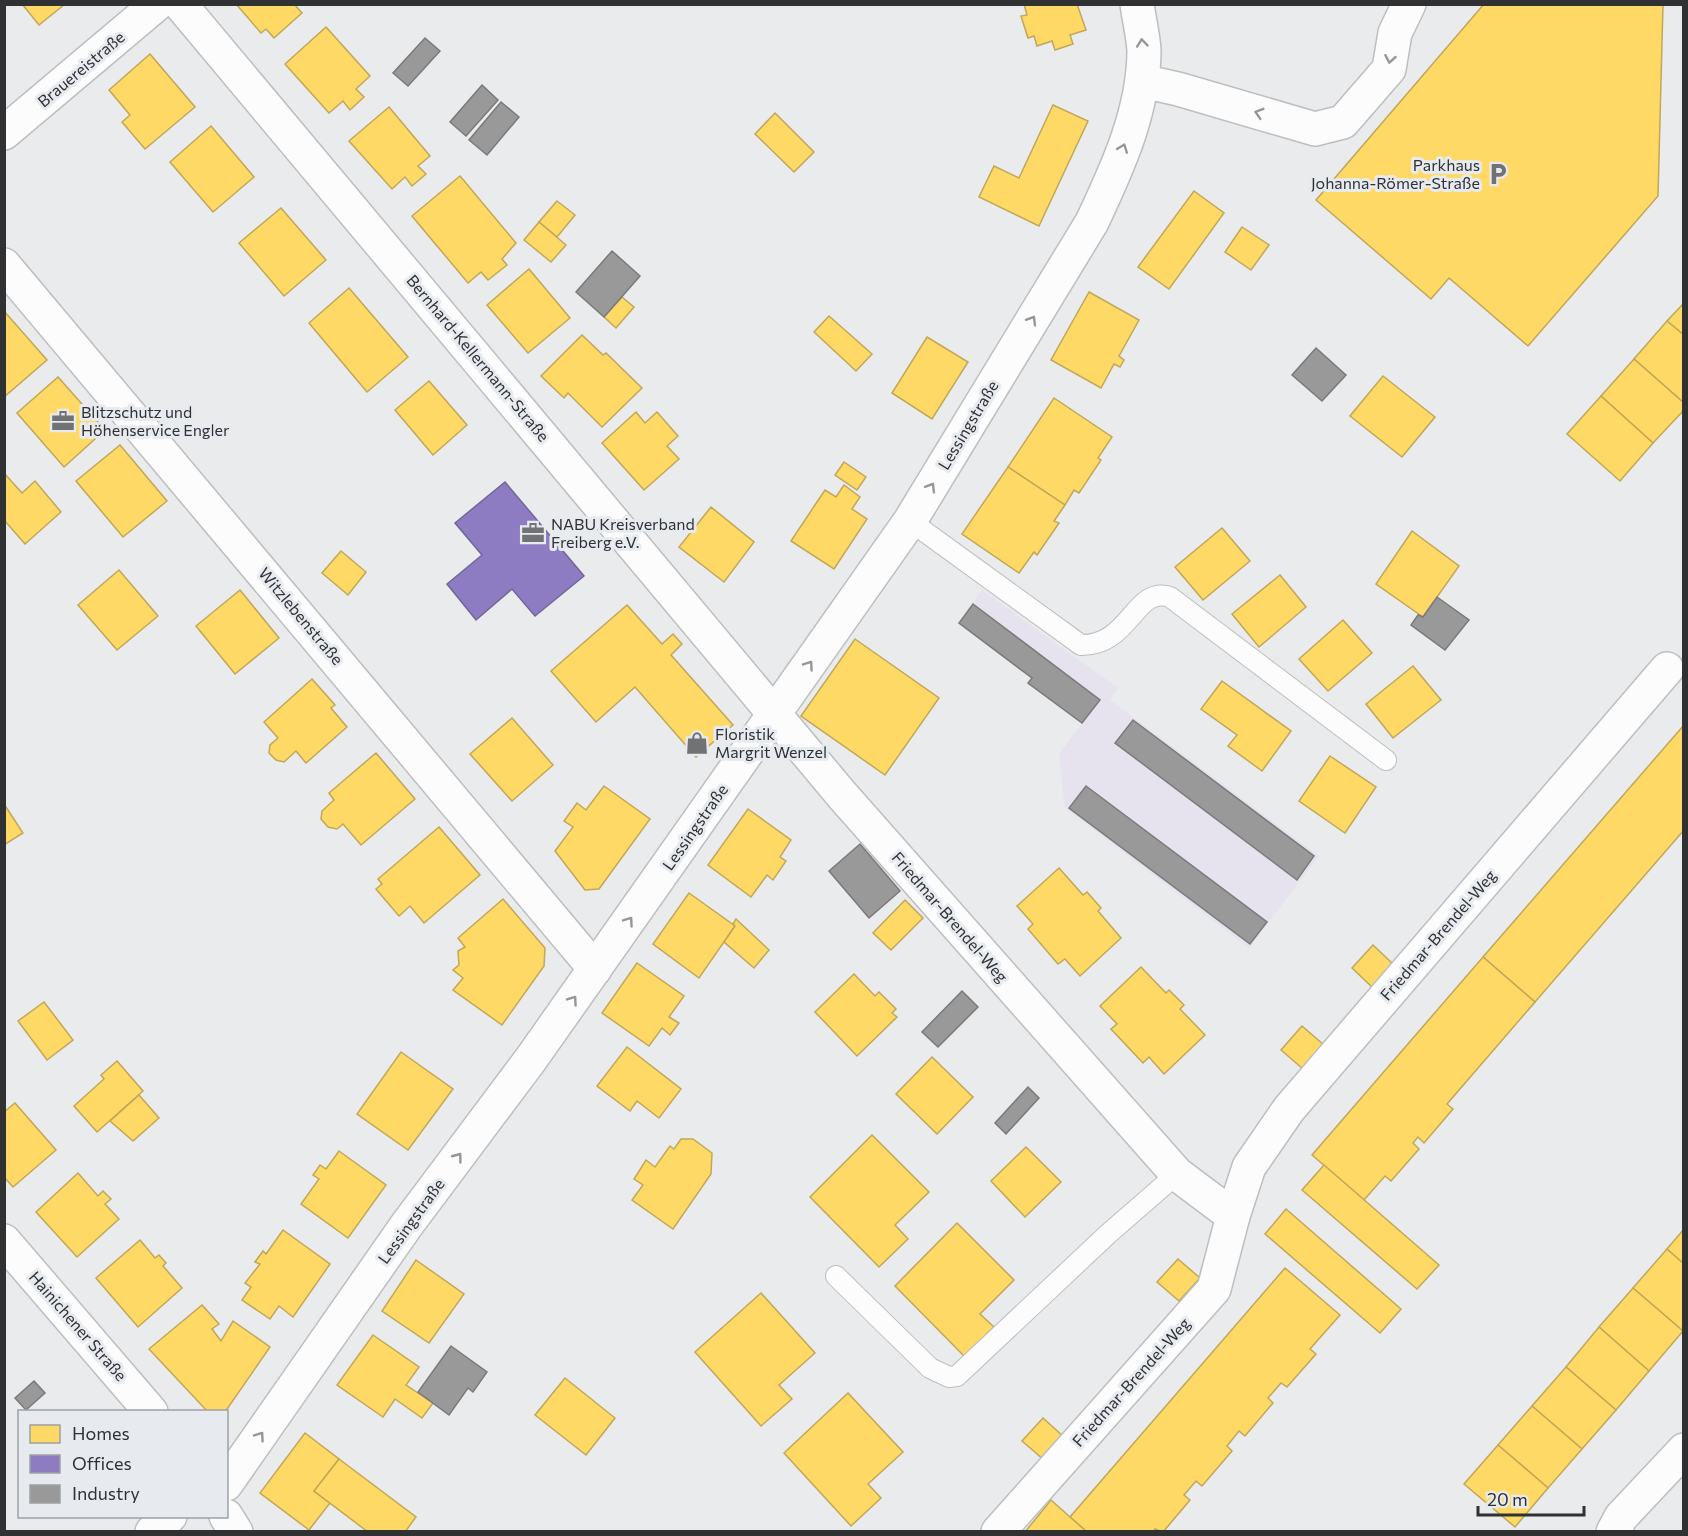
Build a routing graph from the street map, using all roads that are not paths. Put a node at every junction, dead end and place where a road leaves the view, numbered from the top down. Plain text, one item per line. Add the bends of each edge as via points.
1 (158, 4) edge
2 (180, 4) edge
3 (1137, 4) edge
4 (1409, 4) edge
5 (1142, 81) junction
6 (4, 133) edge
7 (4, 265) edge
8 (910, 521) junction
9 (1667, 669) dead end
10 (775, 712) junction
11 (1386, 760) dead end
12 (595, 969) junction
13 (1177, 1174) junction
14 (1233, 1216) junction
15 (4, 1241) edge
16 (836, 1276) dead end
17 (149, 1410) edge
18 (1683, 1450) edge
19 (228, 1481) edge
20 (168, 1518) edge
21 (227, 1518) edge
22 (152, 1532) edge
23 (236, 1532) edge
24 (998, 1532) edge
25 (1613, 1532) edge

1 - 6 street, Brauereistraße
2 - 10 street, Bernhard-Kellermann-Straße
5 -> 3 street, Lessingstraße via 1144,48
4 -> 5 street via 1395,33 1389,69 1342,122 1315,129
8 -> 5 street, Lessingstraße via 1092,222 1127,139
7 - 12 street, Witzlebenstraße
10 -> 8 street, Lessingstraße
8 - 11 lane via 1082,645 1114,637 1154,595 1170,597
9 - 14 street, Friedmar-Brendel-Weg via 1289,1109 1249,1167
12 -> 10 street, Lessingstraße
10 - 13 street, Friedmar-Brendel-Weg via 842,795
19 -> 12 street, Lessingstraße via 406,1226
13 - 14 street, Friedmar-Brendel-Weg
13 - 16 lane via 957,1376 949,1377 930,1368
14 - 24 street, Friedmar-Brendel-Weg via 1214,1289
15 - 17 street, Hainichener Straße
18 - 25 street via 1621,1517
20 - 22 street
21 - 23 street

